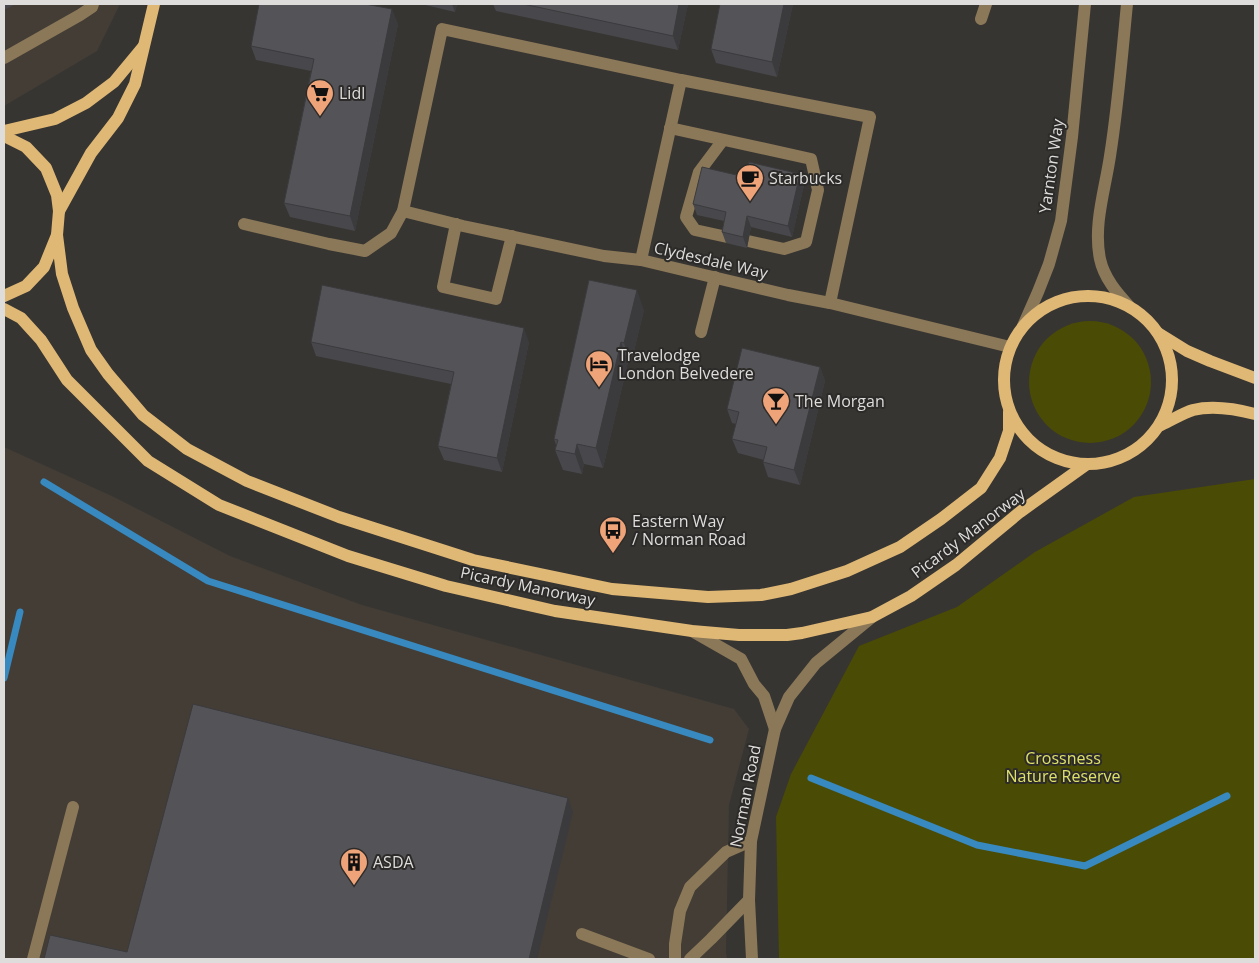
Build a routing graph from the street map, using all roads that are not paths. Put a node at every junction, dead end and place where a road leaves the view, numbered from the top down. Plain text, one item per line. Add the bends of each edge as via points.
1 (93, 4) edge
2 (154, 4) edge
3 (986, 4) edge
4 (1085, 4) edge
5 (1127, 4) edge
6 (981, 19) dead end
7 (145, 45) junction
8 (4, 58) edge
9 (681, 80) junction
10 (670, 128) junction
11 (4, 131) edge
12 (4, 136) edge
13 (723, 140) junction
14 (59, 211) junction
15 (403, 211) junction
16 (244, 224) dead end
17 (456, 224) junction
18 (57, 235) junction
19 (512, 236) junction
20 (727, 237) edge
21 (748, 241) dead end
22 (641, 260) junction
23 (715, 277) junction
24 (4, 296) edge
25 (830, 303) junction
26 (1130, 307) junction
27 (4, 309) edge
28 (1023, 326) junction
29 (701, 332) dead end
30 (1158, 333) junction
31 (1010, 348) junction
32 (1255, 378) edge
33 (1009, 412) junction
34 (1255, 414) edge
35 (1161, 425) junction
36 (1087, 464) junction
37 (872, 617) junction
38 (692, 631) junction
39 (775, 730) junction
40 (73, 807) dead end
41 (751, 841) junction
42 (749, 900) junction
43 (582, 934) dead end
44 (33, 959) edge
45 (649, 959) edge
46 (674, 959) edge
47 (690, 959) edge
48 (752, 959) edge

1 - 8 street via 80,15
2 - 7 main road
3 - 6 street
4 - 28 street, Yarnton Way via 1060,221 1049,264
5 - 26 street via 1117,106 1098,240 1100,261 1108,279
7 - 11 main road via 114,82 86,103 55,119
7 - 14 main road via 135,84 118,118 91,153
9 - 10 street
9 - 15 street via 442,29
9 - 25 street via 870,117
10 - 13 street
10 - 22 street
12 - 14 main road via 26,147 46,168 57,195
13 - 20 street via 699,172 686,217 695,230
13 - 21 street via 811,158 818,190 806,242 784,249
14 - 18 main road
15 - 16 street via 391,233 365,251
15 - 17 street, Clydesdale Way
17 - 19 street, Clydesdale Way
17 - 19 street via 443,287 496,299
18 - 24 main road via 44,267 26,286
18 - 33 main road, Picardy Manorway via 62,274 91,350 143,415 187,449 247,481 357,522 473,560 612,589 708,596 761,595 847,571 900,547 980,488 1000,458 1009,431
19 - 22 street, Clydesdale Way via 604,256
22 - 23 street, Clydesdale Way
23 - 25 street, Clydesdale Way
23 - 29 street
25 - 31 street, Clydesdale Way
26 - 28 main road via 1103,297 1073,297 1046,308
26 - 30 main road
27 - 38 main road, Picardy Manorway via 21,318 67,380 148,461 219,505 348,556 446,586 555,611
28 - 31 main road
30 - 32 main road via 1187,351
30 - 35 main road via 1168,352 1172,373 1171,395
31 - 33 main road via 1004,372
33 - 36 main road via 1020,431 1040,451 1059,459
34 - 35 main road via 1217,408 1194,410
35 - 36 main road via 1145,443 1127,455 1109,462
36 - 37 main road, Picardy Manorway via 1020,512 956,565 911,596
37 - 38 main road, Picardy Manorway via 787,635
37 - 39 street, Norman Road via 816,663 789,697
38 - 39 street, Norman Road via 741,659 764,696
39 - 41 street, Norman Road
40 - 44 street
41 - 42 street, Norman Road
41 - 46 street via 726,852 690,887 680,911
42 - 47 street
42 - 48 street, Norman Road
43 - 45 street

